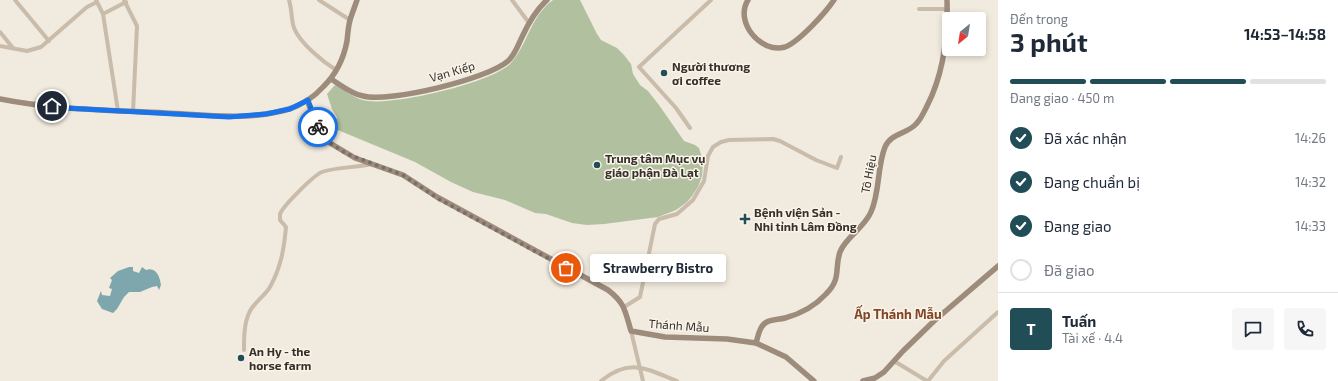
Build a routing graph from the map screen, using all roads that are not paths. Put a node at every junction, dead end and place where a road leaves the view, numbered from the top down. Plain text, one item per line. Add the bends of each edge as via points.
1 (15, 0) edge
2 (289, 0) edge
3 (319, 0) edge
4 (357, 0) edge
5 (512, 0) edge
6 (547, 0) edge
7 (711, 0) edge
8 (748, 0) edge
9 (834, 0) edge
10 (947, 0) edge
11 (97, 1) edge
12 (125, 1) edge
13 (919, 9) dead end
14 (948, 10) junction
15 (103, 14) junction
16 (350, 20) junction
17 (529, 23) junction
18 (0, 32) edge
19 (49, 41) junction
20 (0, 46) edge
21 (13, 48) junction
22 (336, 70) junction
23 (331, 78) junction
24 (0, 99) edge
25 (308, 100) junction
26 (118, 111) junction
27 (133, 112) junction
28 (690, 128) dead end
29 (841, 157) dead end
30 (371, 164) junction
31 (998, 266) edge
32 (624, 307) junction
33 (998, 312) edge
34 (631, 331) junction
35 (756, 343) junction
36 (244, 350) dead end
37 (894, 361) junction
38 (640, 366) junction
39 (601, 381) edge
40 (643, 381) edge
41 (677, 381) edge
42 (814, 381) edge
43 (863, 381) edge
44 (927, 381) edge

1 - 19 street
2 - 22 street via 294,29 316,54
3 - 16 street
4 - 16 main road
5 - 17 street
6 - 17 main road, Vạn Kiếp
7 - 28 street via 638,67 676,108
8 - 9 main road via 743,15 749,31 762,43 776,48 792,44 823,15
10 - 14 main road, Tô Hiệu
11 - 15 street
11 - 19 street
12 - 15 street
12 - 27 street via 137,26
13 - 14 street
14 - 35 main road, Tô Hiệu via 945,47 929,102 914,126 887,143 874,205 864,223 840,251 838,273 834,283 826,294 808,308 793,316 766,322 760,329
15 - 26 street
16 - 22 main road via 347,43
17 - 23 main road, Vạn Kiếp via 508,61 493,70 452,83 399,96 370,98 357,94
18 - 21 street
19 - 21 street via 33,50
20 - 21 street
22 - 23 main road
23 - 25 main road
24 - 26 main road via 66,108
25 - 27 main road via 290,109 229,117
25 - 30 main road, Thánh Mẫu via 317,126 330,143 347,154
26 - 27 main road
29 - 32 street via 837,168 773,139 729,140 713,147 708,156 704,181 693,200 677,214 655,224 640,297
30 - 32 main road, Thánh Mẫu via 403,175 437,198 591,281 618,298
30 - 36 street via 320,173 280,213 280,220 286,227 284,250 269,288 249,312
31 - 37 main road via 934,321
32 - 34 main road, Thánh Mẫu
33 - 44 street via 944,361
34 - 35 main road, Thánh Mẫu via 665,337 727,339
34 - 38 street
35 - 42 main road, Thánh Mẫu via 786,357
37 - 43 main road via 880,374
37 - 44 street
38 - 39 street via 618,369
38 - 40 street
38 - 41 street

